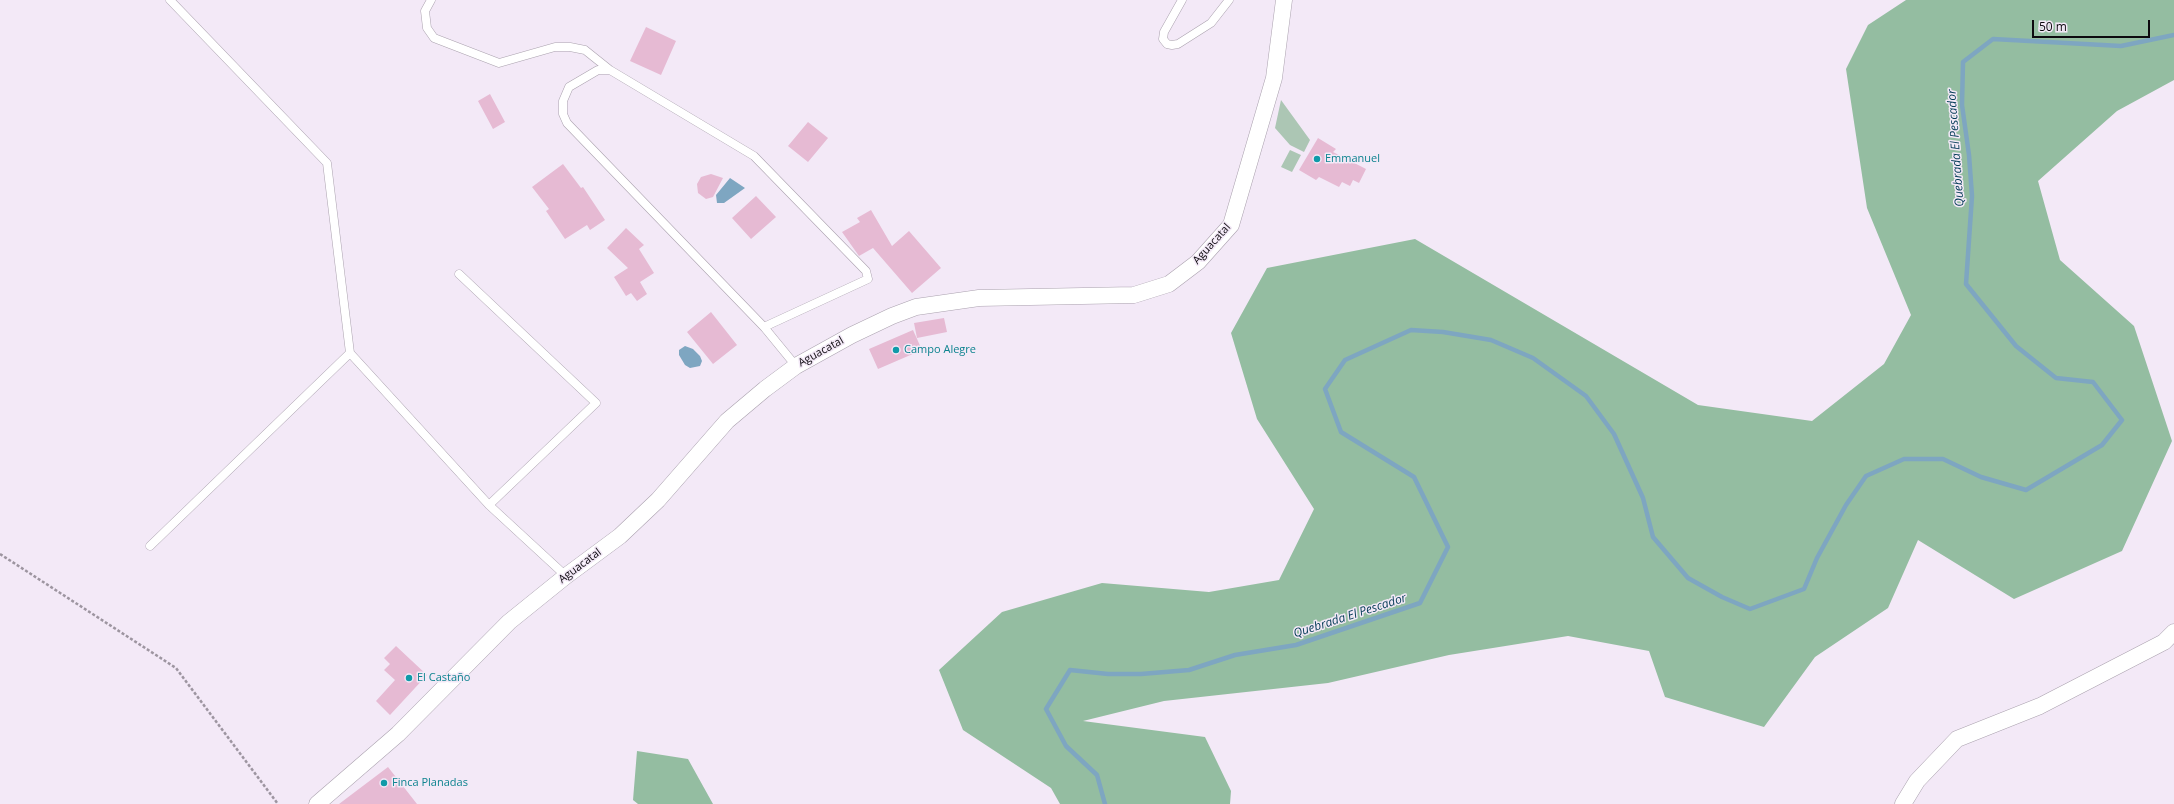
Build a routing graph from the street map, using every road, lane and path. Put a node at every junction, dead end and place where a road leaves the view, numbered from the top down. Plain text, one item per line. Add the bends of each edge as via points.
1 (170, 0) edge
2 (431, 0) edge
3 (1182, 0) edge
4 (1229, 0) edge
5 (1284, 0) edge
6 (610, 70) junction
7 (459, 274) dead end
8 (764, 327) junction
9 (350, 354) junction
10 (796, 366) junction
11 (489, 505) junction
12 (150, 546) dead end
13 (0, 554) edge
14 (566, 576) junction
15 (2174, 632) edge
16 (278, 804) edge
17 (317, 804) edge
18 (1903, 804) edge

1 - 9 lane via 326,163
2 - 6 lane via 425,11 427,28 434,38 499,63 555,47 570,47 585,50
3 - 4 lane via 1164,32 1163,39 1167,44 1178,44 1211,23
5 - 10 street, Aguacatal via 1274,78 1231,225 1198,262 1169,284 1134,295 979,298 916,307 858,332
6 - 8 lane via 598,70 568,88 563,101 563,114 568,123
6 - 8 lane via 754,156 866,271 868,279
7 - 11 lane via 596,403
8 - 10 lane
9 - 11 lane
9 - 12 lane
10 - 14 street, Aguacatal via 765,388 727,421 658,500 620,536
11 - 14 lane
13 - 16 path via 176,668
14 - 17 street, Aguacatal via 509,622 398,734
15 - 18 street via 2164,642 2040,706 1957,739 1917,781

